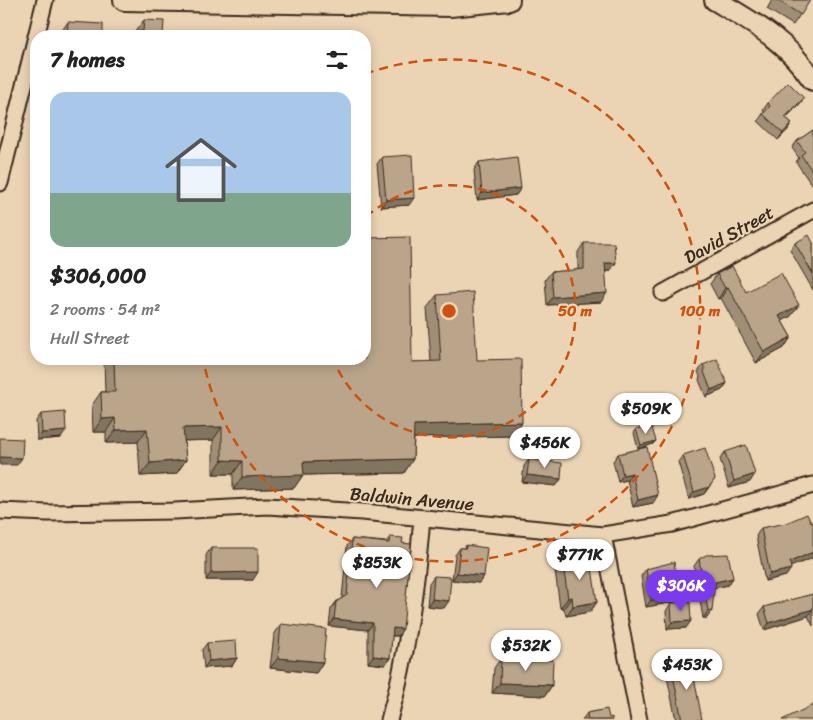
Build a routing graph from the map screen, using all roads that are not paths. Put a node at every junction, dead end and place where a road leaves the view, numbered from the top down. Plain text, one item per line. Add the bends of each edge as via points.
1 (45, 0) edge
2 (124, 0) edge
3 (509, 0) edge
4 (715, 0) edge
5 (282, 1) edge
6 (38, 30) edge
7 (30, 61) edge
8 (811, 75) edge
9 (0, 183) edge
10 (813, 210) edge
11 (663, 294) dead end
12 (813, 485) edge
13 (0, 511) edge
14 (422, 518) junction
15 (603, 535) junction
16 (388, 720) edge
17 (640, 720) edge

1 - 6 street
2 - 5 street
3 - 5 street via 450,6
4 - 8 street via 780,40
7 - 9 street
10 - 11 street, David Street
12 - 15 street, Baldwin Avenue via 672,524
13 - 14 street, Baldwin Avenue via 174,511 267,506
14 - 15 street, Baldwin Avenue
14 - 16 street via 409,637
15 - 17 street

